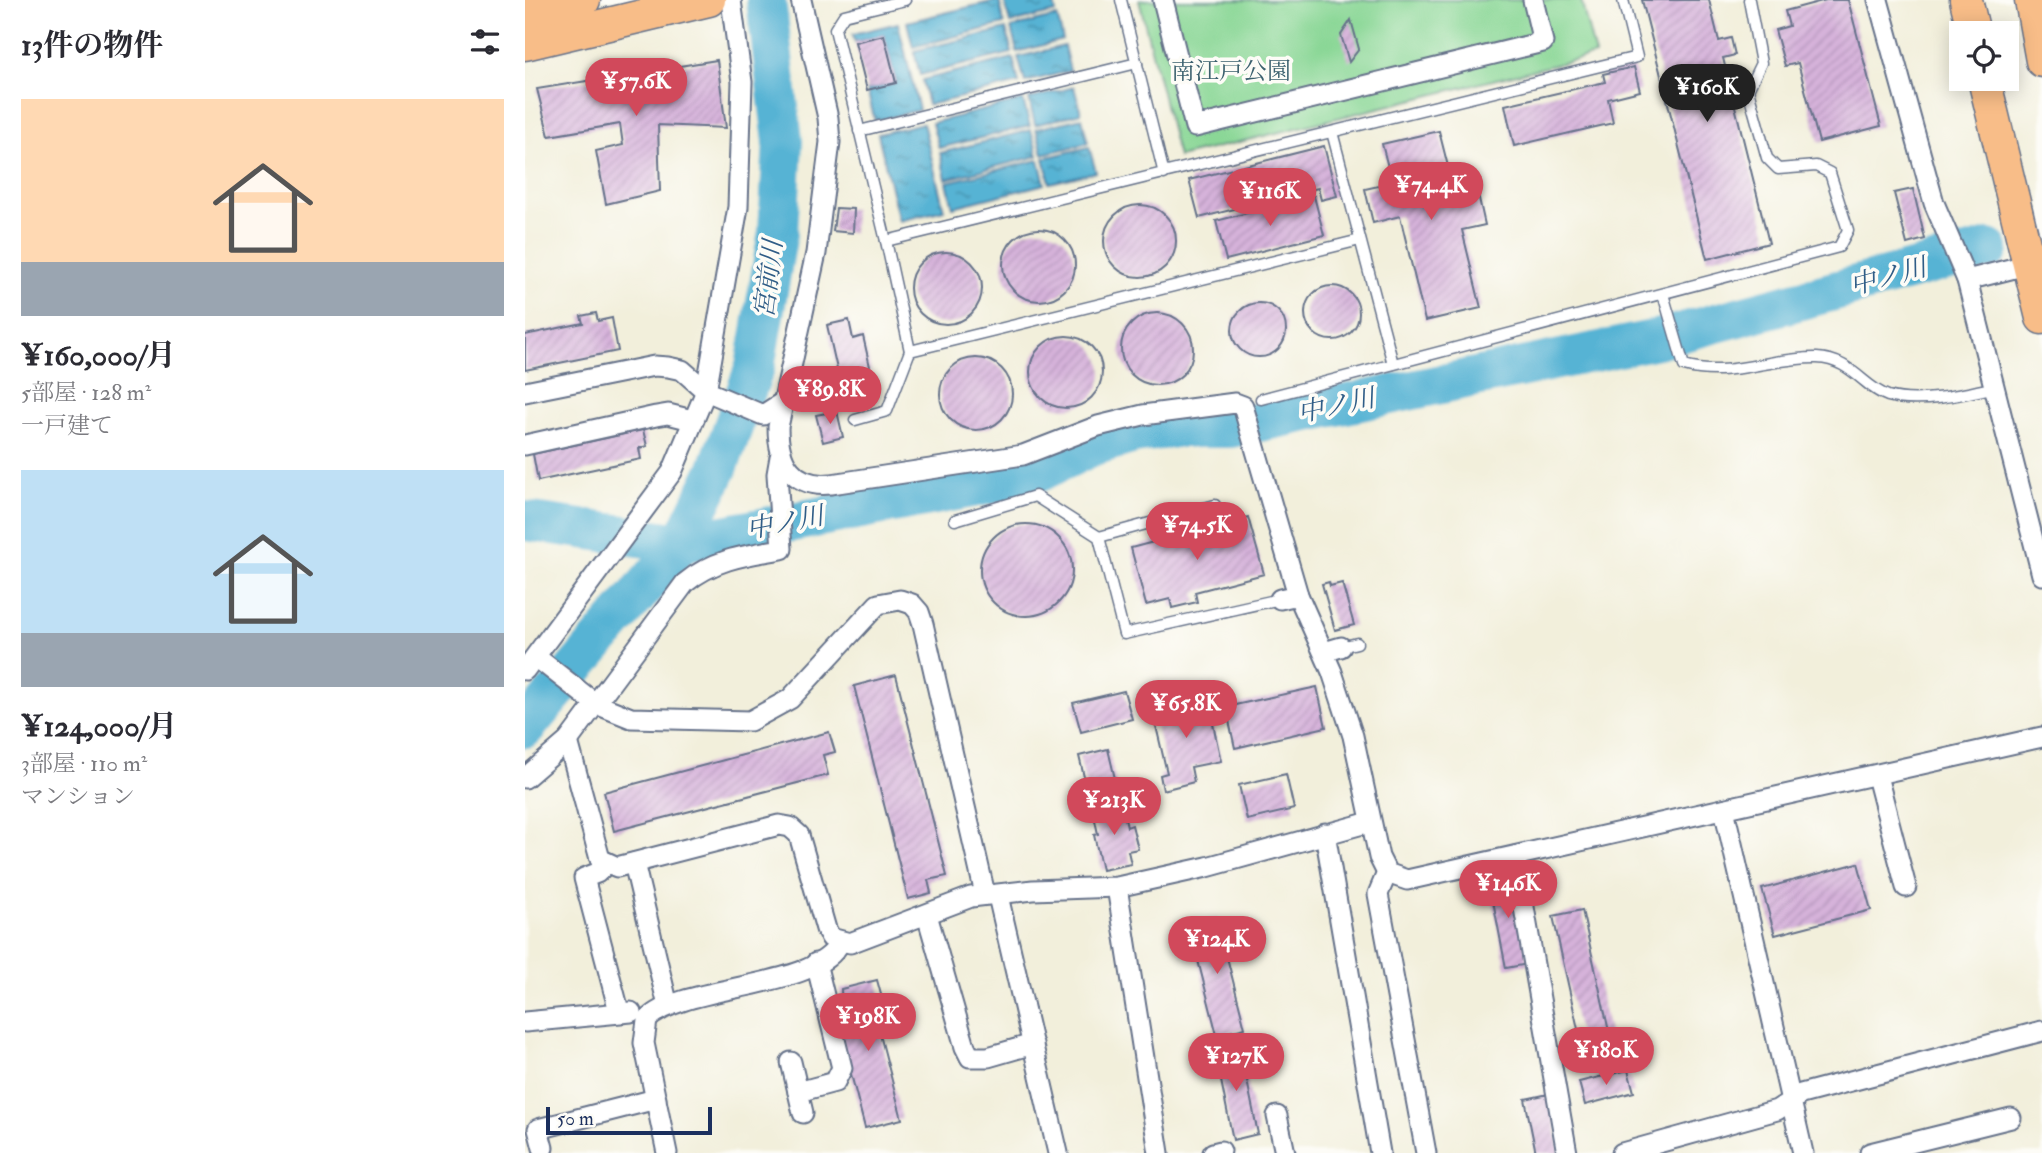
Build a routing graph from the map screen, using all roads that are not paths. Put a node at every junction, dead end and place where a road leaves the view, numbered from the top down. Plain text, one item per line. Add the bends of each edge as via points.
1 (584, 0) edge
2 (709, 0) edge
3 (731, 0) edge
4 (801, 0) edge
5 (905, 0) edge
6 (1121, 0) edge
7 (1163, 0) edge
8 (1533, 0) edge
9 (1623, 0) edge
10 (1749, 0) edge
11 (1878, 0) edge
12 (1966, 0) edge
13 (2031, 0) edge
14 (893, 1) edge
15 (525, 14) edge
16 (1971, 21) edge
17 (525, 44) edge
18 (2042, 61) edge
19 (1137, 63) junction
20 (1987, 91) edge
21 (859, 131) junction
22 (1332, 132) junction
23 (1164, 174) junction
24 (1360, 240) junction
25 (886, 241) junction
26 (2035, 263) edge
27 (1961, 265) junction
28 (1663, 294) junction
29 (2042, 318) edge
30 (910, 351) junction
31 (1393, 365) junction
32 (1995, 387) junction
33 (706, 391) junction
34 (525, 392) edge
35 (783, 402) junction
36 (1250, 406) junction
37 (692, 420) junction
38 (855, 420) dead end
39 (525, 445) edge
40 (780, 457) junction
41 (1215, 505) dead end
42 (955, 520) dead end
43 (1099, 537) junction
44 (2042, 575) edge
45 (1289, 597) junction
46 (535, 663) edge
47 (591, 700) junction
48 (2042, 737) edge
49 (568, 741) junction
50 (1877, 776) junction
51 (525, 778) edge
52 (1724, 809) junction
53 (1370, 822) junction
54 (1325, 834) junction
55 (1514, 856) junction
56 (634, 863) junction
57 (606, 864) junction
58 (1387, 873) junction
59 (1117, 887) junction
60 (1906, 887) dead end
61 (991, 895) junction
62 (927, 915) junction
63 (840, 942) junction
64 (816, 963) junction
65 (669, 1006) junction
66 (619, 1011) junction
67 (647, 1020) junction
68 (525, 1022) edge
69 (2042, 1031) edge
70 (1033, 1044) junction
71 (791, 1062) dead end
72 (799, 1092) junction
73 (656, 1099) junction
74 (1790, 1102) junction
75 (803, 1113) dead end
76 (1277, 1116) dead end
77 (2011, 1118) dead end
78 (543, 1148) dead end
79 (667, 1153) edge
80 (1059, 1153) edge
81 (1159, 1153) edge
82 (1285, 1153) edge
83 (1380, 1153) edge
84 (1426, 1153) edge
85 (1567, 1153) edge
86 (1622, 1153) edge
87 (1803, 1153) edge
88 (1870, 1153) edge

1 - 15 main road
2 - 17 main road
3 - 33 street via 742,82 738,207
4 - 35 street via 830,142 816,253
5 - 14 lane
6 - 19 lane
7 - 8 street via 1195,127 1543,42
9 - 22 lane via 1637,57
10 - 28 lane via 1761,64 1748,90 1767,160 1780,170 1812,165 1828,171 1841,202 1847,237 1834,250
11 - 27 street via 1934,203
12 - 16 main road
13 - 18 main road
14 - 21 lane via 844,15 835,26
19 - 21 lane
19 - 23 lane
20 - 26 main road
21 - 25 lane
22 - 23 lane
22 - 24 lane
23 - 25 lane
24 - 30 lane
24 - 31 lane
25 - 30 lane
26 - 27 street
26 - 29 main road
27 - 32 street
28 - 31 lane
28 - 32 lane via 1684,366 1709,372 1820,358 1848,367 1887,396 1945,398
30 - 38 lane via 887,411
31 - 36 lane
32 - 44 street
33 - 34 street via 682,370 654,366
33 - 35 street via 762,415
33 - 37 street
35 - 40 street via 778,427
36 - 40 street via 1235,402 1143,415 1098,426 1023,456 831,484 801,480
36 - 45 street
37 - 39 street via 668,414
37 - 46 street via 671,472
40 - 47 street via 782,549 703,568 685,583
41 - 43 lane
42 - 43 lane via 1035,496
43 - 45 lane via 1124,634
45 - 53 street via 1341,648
46 - 47 street
47 - 49 street
47 - 61 street via 631,718 750,721 790,699 878,604 900,600 912,604 923,624
48 - 50 street
49 - 51 street
49 - 57 street via 596,849
50 - 52 street
50 - 60 street
52 - 55 street
52 - 74 street
53 - 54 street
53 - 58 street
54 - 59 street
54 - 83 street
55 - 58 street via 1407,880
55 - 85 street
56 - 57 street
56 - 63 street via 779,825 790,827 804,849 826,929
56 - 65 street
57 - 66 street via 585,878
58 - 84 street via 1378,894
59 - 61 street
59 - 81 street
61 - 62 street
61 - 70 street
62 - 63 street via 861,940
62 - 70 street via 970,1057 989,1058
63 - 64 street via 833,954
64 - 65 street via 750,986
64 - 72 street via 842,1068 835,1082
65 - 67 street
66 - 67 street
66 - 68 street
67 - 73 street via 644,1043
69 - 74 street via 1801,1094
70 - 80 street
71 - 72 street
72 - 75 street
73 - 78 street via 538,1129
73 - 79 street
74 - 86 street via 1777,1110
74 - 87 street
76 - 82 street
77 - 88 street

